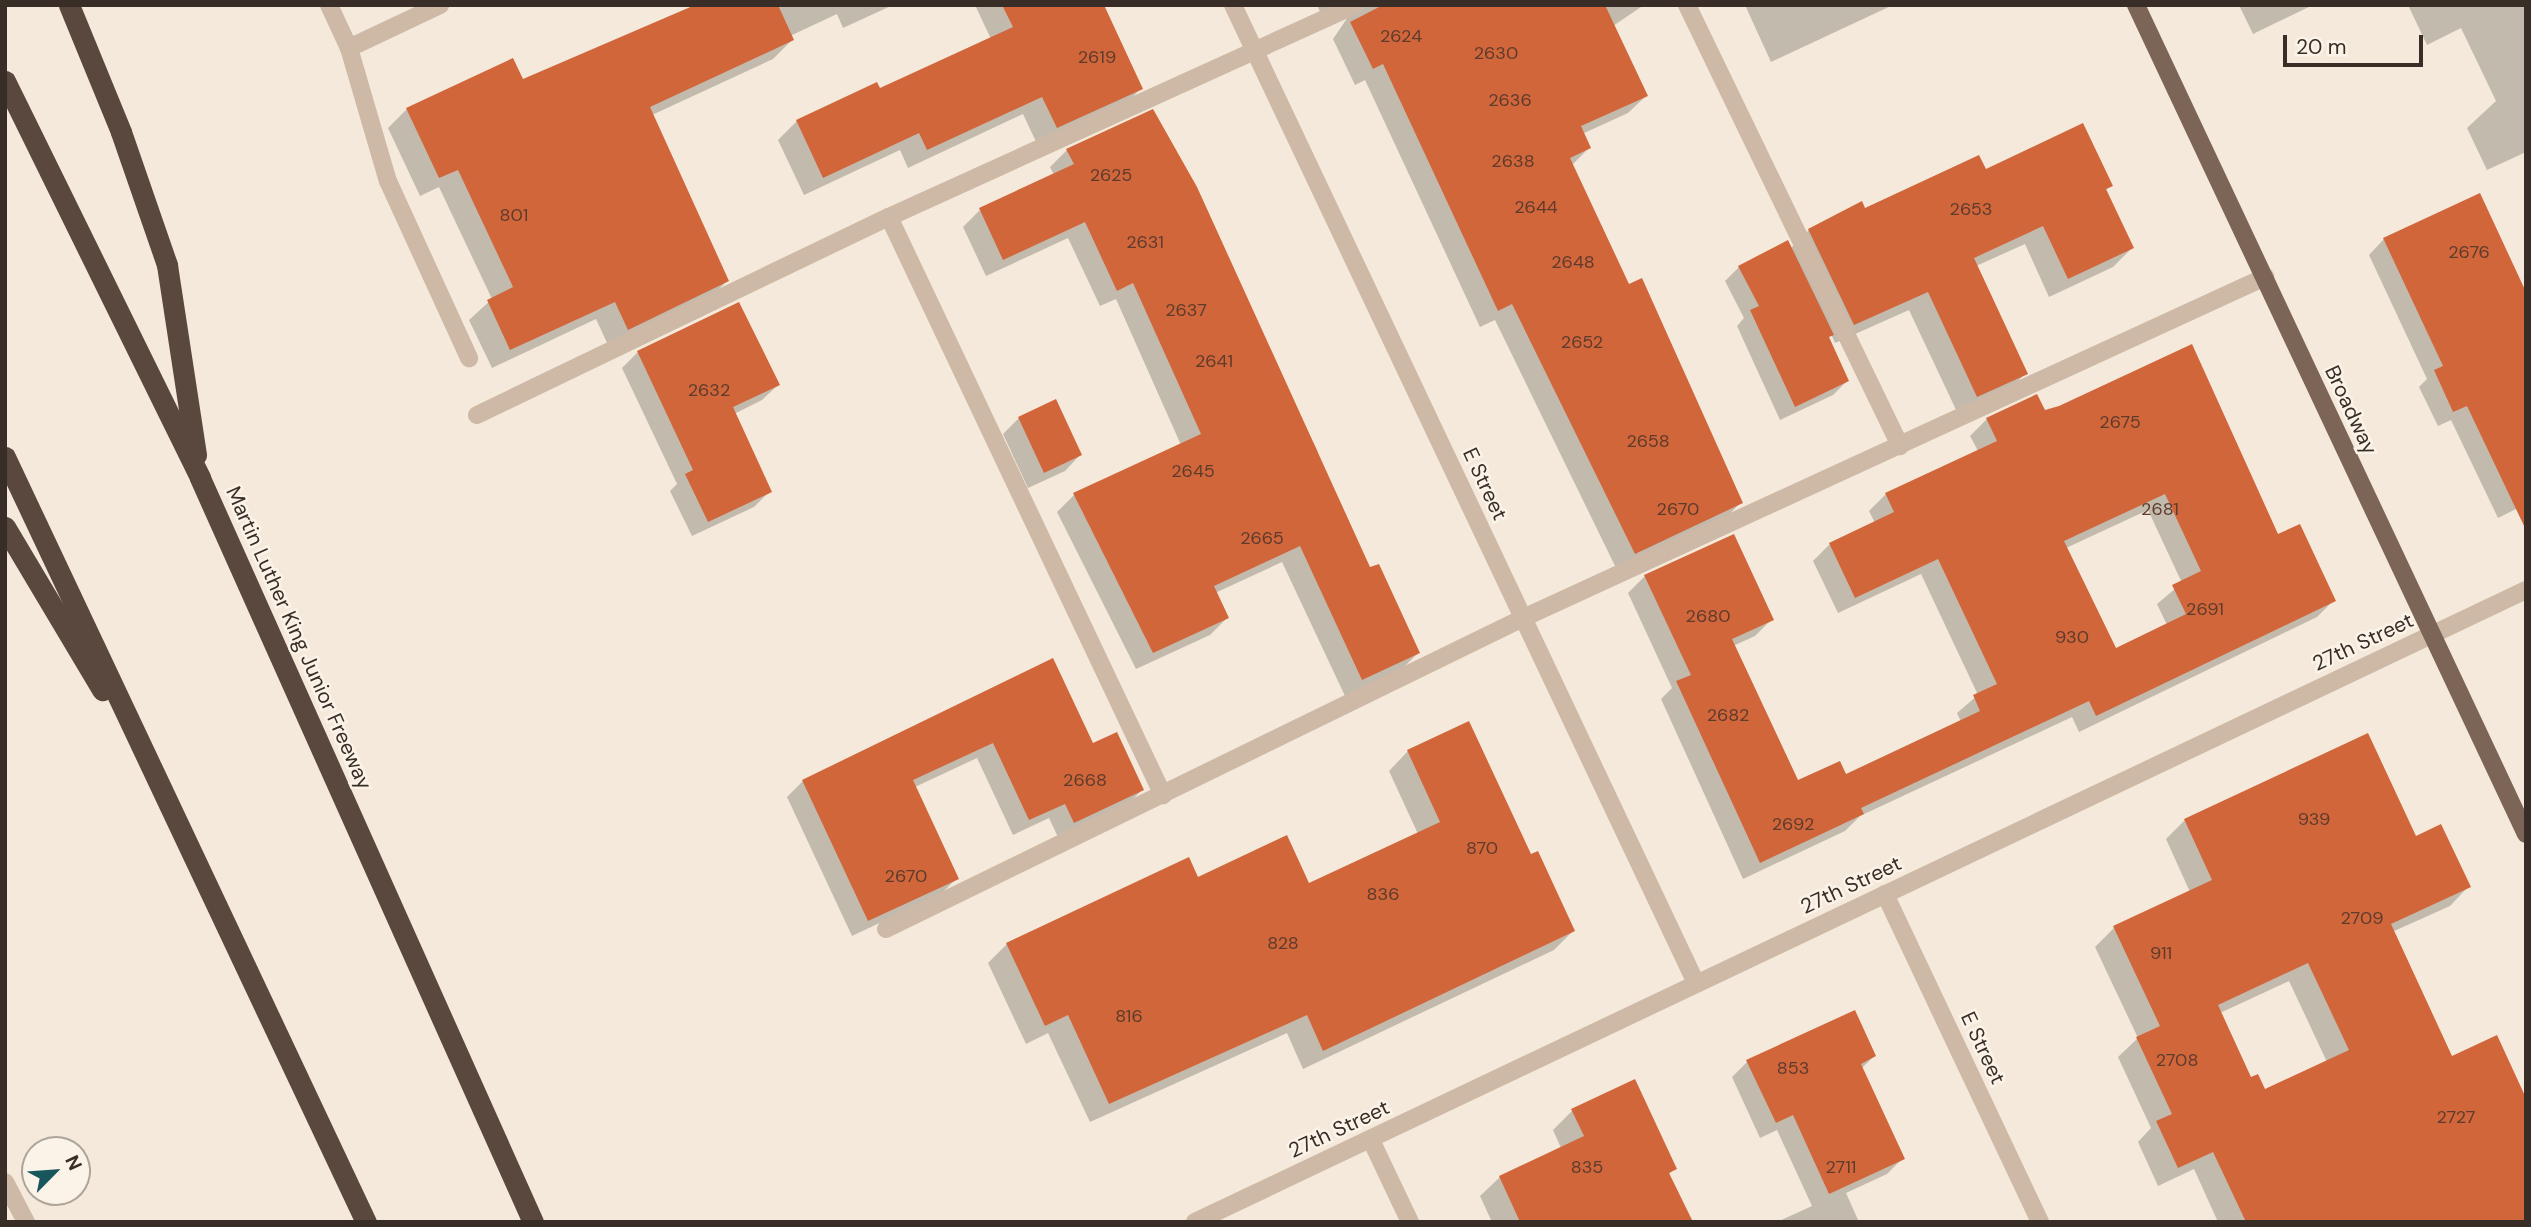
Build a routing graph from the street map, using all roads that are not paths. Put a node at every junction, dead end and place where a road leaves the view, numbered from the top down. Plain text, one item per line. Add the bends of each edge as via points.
1 (69, 5) edge
2 (329, 5) edge
3 (440, 5) edge
4 (1233, 5) edge
5 (1355, 5) edge
6 (1688, 5) edge
7 (2136, 5) edge
8 (349, 48) junction
9 (1255, 52) junction
10 (5, 81) edge
11 (889, 217) junction
12 (2265, 277) junction
13 (469, 358) dead end
14 (477, 415) dead end
15 (1900, 446) junction
16 (5, 457) edge
17 (200, 478) junction
18 (5, 527) edge
19 (2526, 590) edge
20 (1523, 618) junction
21 (2431, 635) junction
22 (1163, 795) junction
23 (169, 803) junction
24 (2526, 834) edge
25 (1885, 894) junction
26 (886, 929) dead end
27 (1696, 983) junction
28 (1371, 1140) junction
29 (5, 1182) edge
30 (26, 1222) edge
31 (366, 1222) edge
32 (533, 1222) edge
33 (1195, 1222) edge
34 (1410, 1222) edge
35 (2040, 1222) edge

1 - 17 highway via 121,132 166,265
2 - 8 street
3 - 8 street
4 - 9 street, E Street
5 - 9 street
6 - 15 street
7 - 12 main road, Broadway
8 - 13 street via 388,181
9 - 11 street
9 - 20 street, E Street
10 - 17 highway, Martin Luther King Junior Freeway
11 - 14 street
11 - 22 street
12 - 15 street
12 - 21 main road, Broadway
15 - 20 street
16 - 23 highway
17 - 32 highway, Martin Luther King Junior Freeway
18 - 23 highway
19 - 21 street, 27th Street
20 - 22 street
20 - 27 street, E Street
21 - 24 main road, Broadway
21 - 25 street, 27th Street
22 - 26 street
23 - 31 highway
25 - 27 street, 27th Street
25 - 35 street, E Street
27 - 28 street, 27th Street
28 - 33 street, 27th Street
28 - 34 street
29 - 30 street

